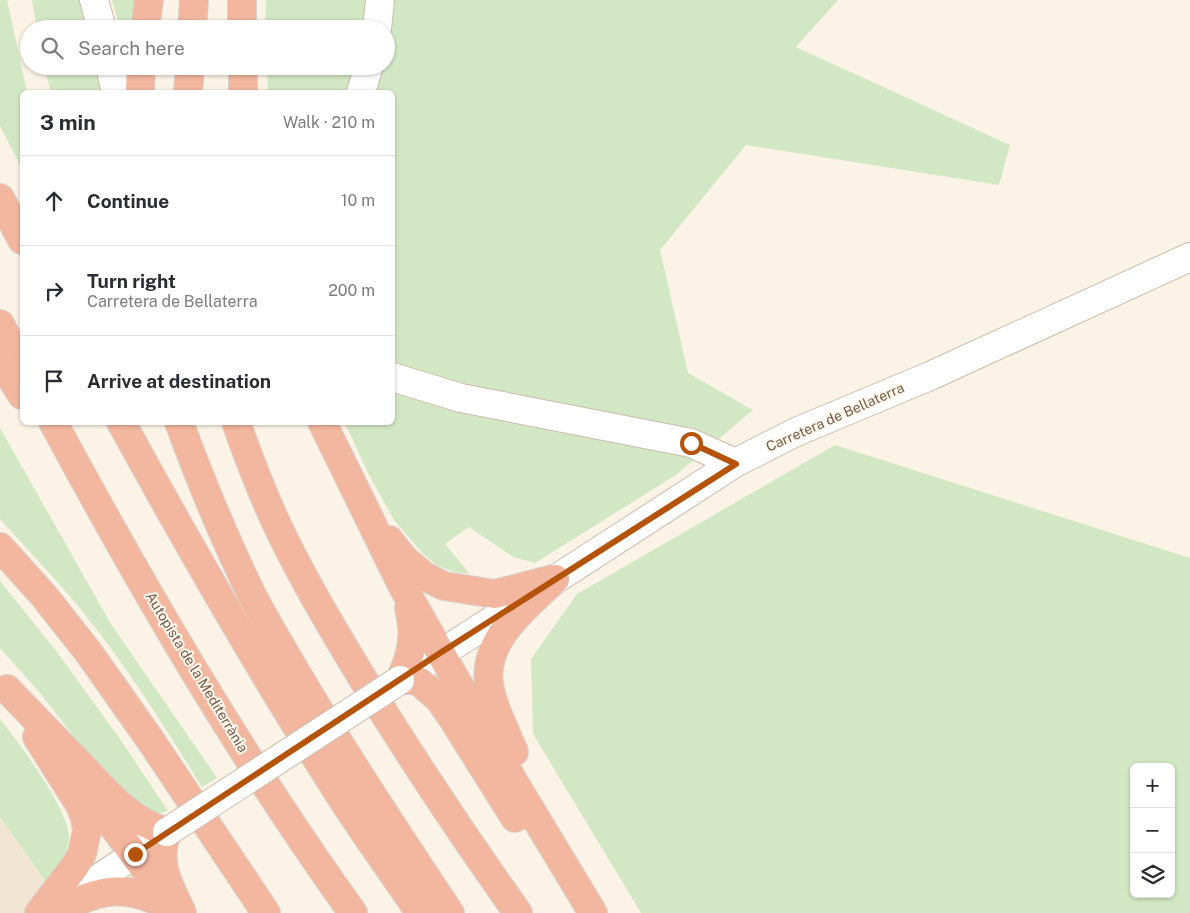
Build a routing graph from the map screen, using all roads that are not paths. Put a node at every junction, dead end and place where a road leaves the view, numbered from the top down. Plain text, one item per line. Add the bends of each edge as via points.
1 (94, 0) edge
2 (149, 0) edge
3 (194, 0) edge
4 (242, 0) edge
5 (380, 0) edge
6 (100, 20) edge
7 (146, 20) edge
8 (193, 20) edge
9 (242, 20) edge
10 (378, 20) edge
11 (112, 75) edge
12 (141, 75) edge
13 (189, 75) edge
14 (242, 75) edge
15 (366, 75) edge
16 (116, 90) edge
17 (140, 90) edge
18 (188, 90) edge
19 (243, 90) edge
20 (362, 90) edge
21 (0, 198) edge
22 (20, 236) edge
23 (1190, 257) edge
24 (0, 324) edge
25 (0, 362) edge
26 (20, 362) edge
27 (395, 378) edge
28 (20, 392) edge
29 (43, 425) edge
30 (55, 425) edge
31 (123, 425) edge
32 (180, 425) edge
33 (237, 425) edge
34 (323, 425) edge
35 (736, 464) junction
36 (358, 497) junction
37 (104, 517) junction
38 (0, 546) edge
39 (555, 579) junction
40 (402, 587) junction
41 (440, 653) junction
42 (400, 680) junction
43 (4, 685) edge
44 (167, 832) junction
45 (135, 854) junction
46 (568, 872) junction
47 (39, 913) edge
48 (50, 913) edge
49 (54, 913) edge
50 (176, 913) edge
51 (182, 913) edge
52 (266, 913) edge
53 (353, 913) edge
54 (420, 913) edge
55 (450, 913) edge
56 (518, 913) edge
57 (582, 913) edge
58 (593, 913) edge

1 - 6 street
2 - 7 highway
3 - 8 highway
4 - 9 highway
5 - 10 street
11 - 16 street
12 - 17 highway
13 - 18 highway
14 - 19 highway
15 - 20 street
21 - 22 highway
23 - 35 street, Carretera de Bellaterra via 930,376 796,432
24 - 26 highway
25 - 28 highway
27 - 35 street via 461,398 691,443
29 - 37 highway
30 - 37 highway, Autopista de la Mediterrània
31 - 54 highway via 213,588 276,693 342,799
32 - 55 highway via 224,535 283,651 355,769
33 - 56 highway via 280,531 317,600 396,732
34 - 36 highway
35 - 39 street, Carretera de Bellaterra
36 - 39 highway via 404,559 424,576 444,586 495,594
36 - 40 highway
37 - 53 highway, Autopista de la Mediterrània via 230,728
38 - 52 highway via 89,653 152,741
39 - 41 street, Carretera de Bellaterra
39 - 46 highway via 512,621 496,643 488,671 498,713
40 - 41 highway
40 - 42 highway via 410,610 413,642
41 - 42 street, Carretera de Bellaterra
41 - 46 highway
42 - 44 street, Carretera de Bellaterra, bridge
42 - 57 highway via 420,682 439,699 520,828
43 - 44 highway via 123,808 141,822
43 - 45 highway
43 - 47 highway via 80,805 87,830 82,854
44 - 45 street, Carretera de Bellaterra
44 - 51 highway via 162,844 162,863
45 - 48 street, Carretera de Bellaterra
45 - 50 highway
46 - 58 highway
49 - 50 highway via 96,895 115,891 143,895

